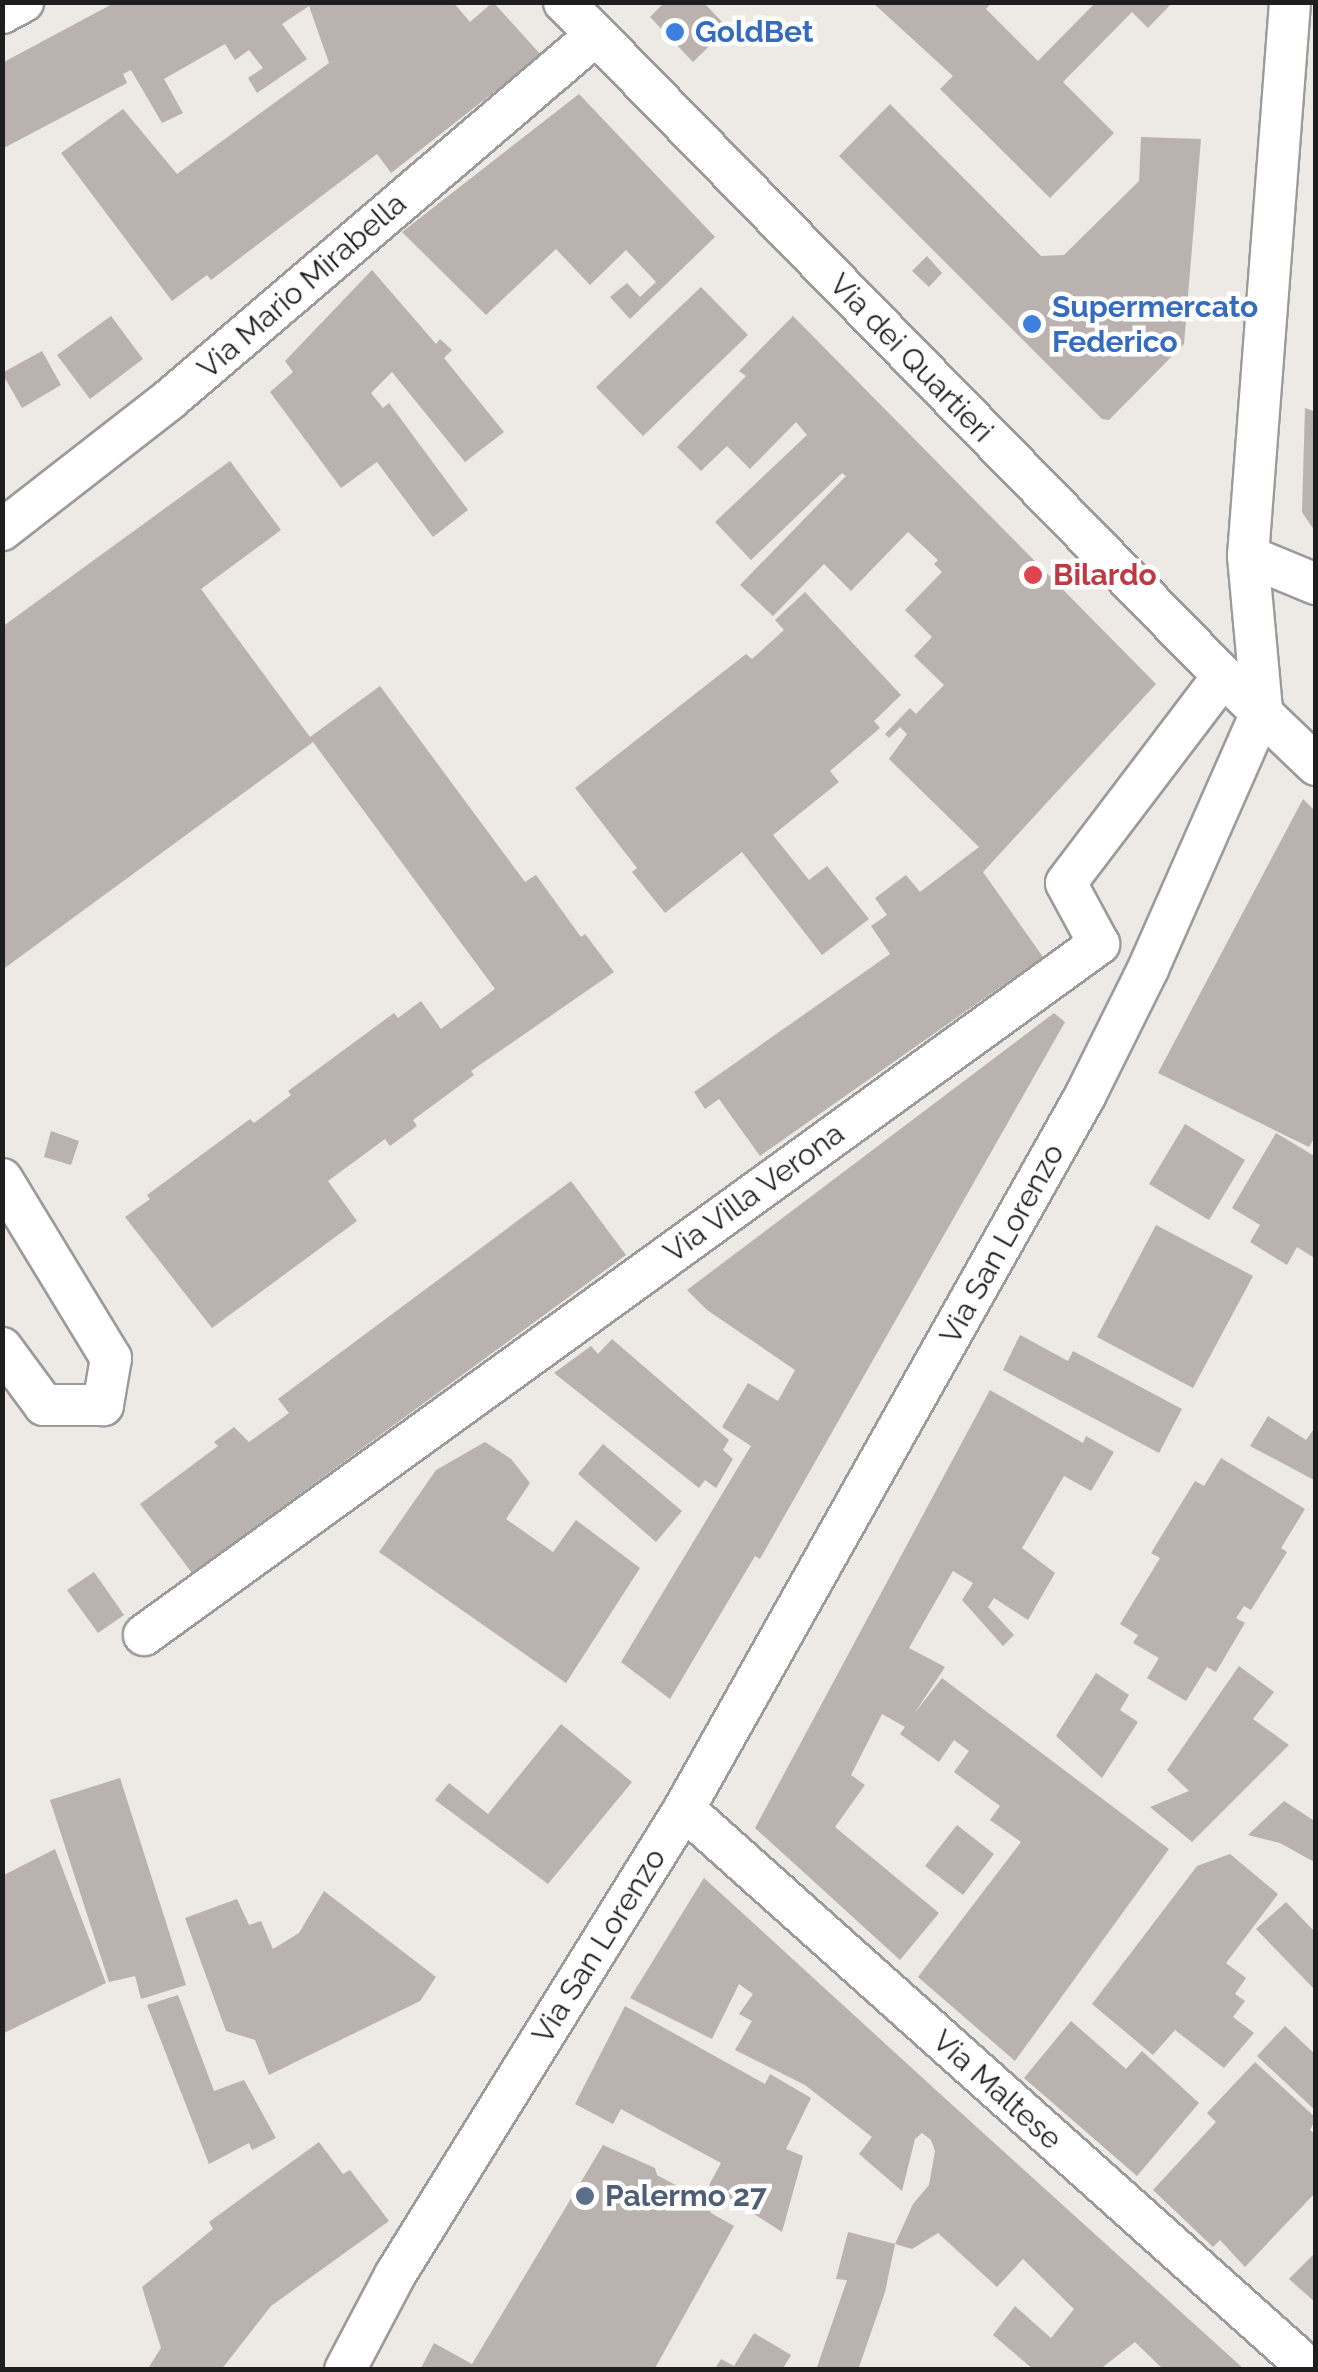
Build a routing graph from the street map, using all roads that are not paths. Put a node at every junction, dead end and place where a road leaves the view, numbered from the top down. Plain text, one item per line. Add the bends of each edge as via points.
1 (23, 2) edge
2 (564, 2) edge
3 (1290, 2) edge
4 (2, 14) edge
5 (596, 35) junction
6 (2, 530) edge
7 (1248, 556) junction
8 (1316, 584) edge
9 (1223, 676) junction
10 (1262, 710) junction
11 (1316, 765) edge
12 (1099, 944) junction
13 (1148, 970) junction
14 (2, 1179) edge
15 (2, 1348) edge
16 (144, 1635) dead end
17 (684, 1809) junction
18 (344, 2370) edge
19 (1311, 2370) edge

1 - 4 street
2 - 5 street, Via dei Quartieri
3 - 7 street, Via San Lorenzo
5 - 6 street, Via Mario Mirabella via 170,399
5 - 9 street, Via dei Quartieri
7 - 8 street
7 - 10 street, Via San Lorenzo
9 - 10 street, Via dei Quartieri
9 - 12 street via 1066,883
10 - 11 street, Via dei Quartieri
10 - 13 street, Via San Lorenzo
12 - 13 street
12 - 16 street, Via Villa Verona
13 - 17 street, Via San Lorenzo via 1078,1109
14 - 15 street via 111,1358 103,1406 44,1405
17 - 18 street, Via San Lorenzo
17 - 19 street, Via Maltese

